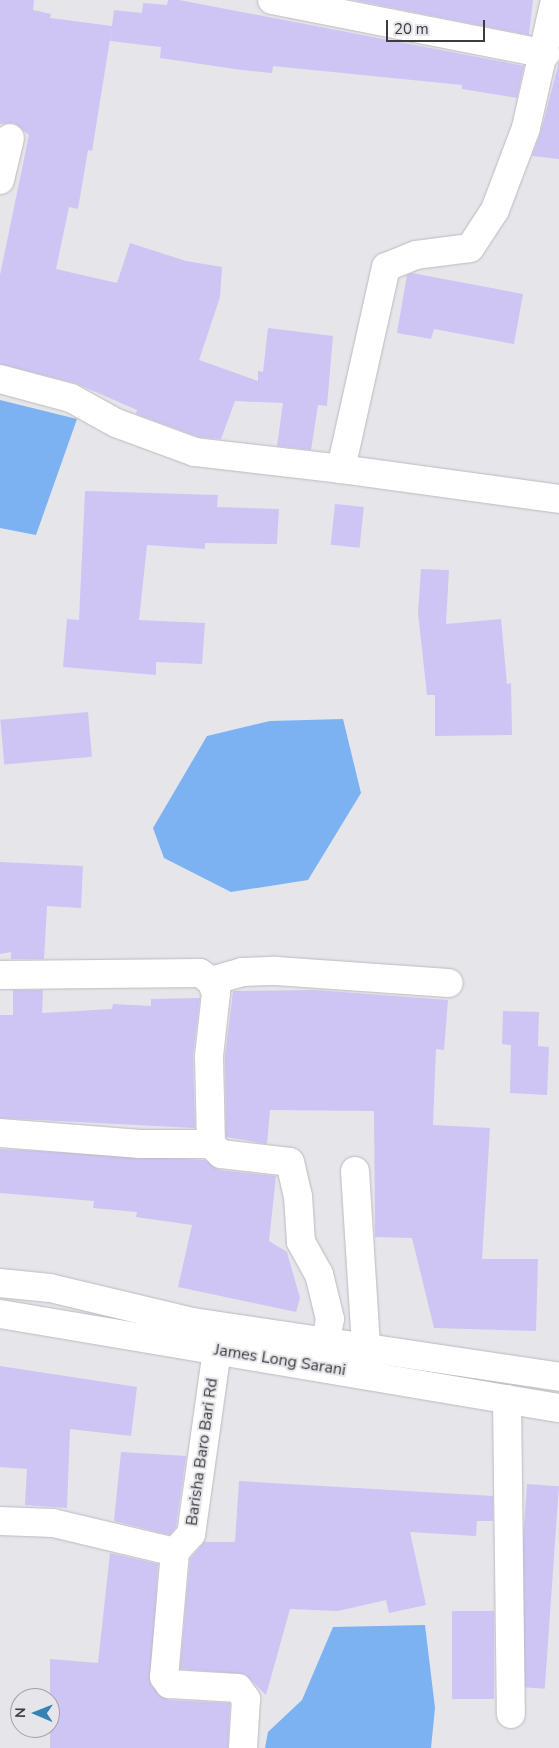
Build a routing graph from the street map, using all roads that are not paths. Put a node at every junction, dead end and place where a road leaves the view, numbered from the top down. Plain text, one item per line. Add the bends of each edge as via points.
1 (272, 0) edge
2 (555, 0) edge
3 (546, 54) junction
4 (10, 138) dead end
5 (0, 180) edge
6 (0, 379) edge
7 (341, 469) junction
8 (559, 499) edge
9 (0, 975) edge
10 (211, 981) junction
11 (449, 984) dead end
12 (0, 1132) edge
13 (211, 1144) junction
14 (355, 1171) dead end
15 (0, 1283) edge
16 (0, 1314) edge
17 (326, 1340) junction
18 (366, 1346) junction
19 (217, 1350) junction
20 (559, 1377) edge
21 (507, 1399) junction
22 (559, 1408) edge
23 (0, 1521) edge
24 (175, 1552) junction
25 (511, 1714) dead end
26 (243, 1748) edge

1 - 3 street
2 - 3 street
3 - 7 street via 526,128 495,210 470,248 416,255 386,267
4 - 5 street
6 - 7 street via 71,398 116,424 195,452
7 - 8 street
9 - 10 street via 200,973
10 - 11 street via 242,972 276,971
10 - 13 street via 216,993 209,1056
12 - 13 street via 141,1144
13 - 17 street via 221,1154 290,1162 298,1196 301,1242 319,1274 330,1319
14 - 18 street
15 - 17 street via 50,1288 193,1322
16 - 19 street, James Long Sarani
17 - 18 street
18 - 20 street
19 - 21 street, James Long Sarani
19 - 24 street, Barisha Baro Bari Rd via 191,1534
21 - 22 street, James Long Sarani
21 - 25 street
23 - 24 street via 52,1523
24 - 26 street via 164,1677 169,1684 238,1688 246,1699

